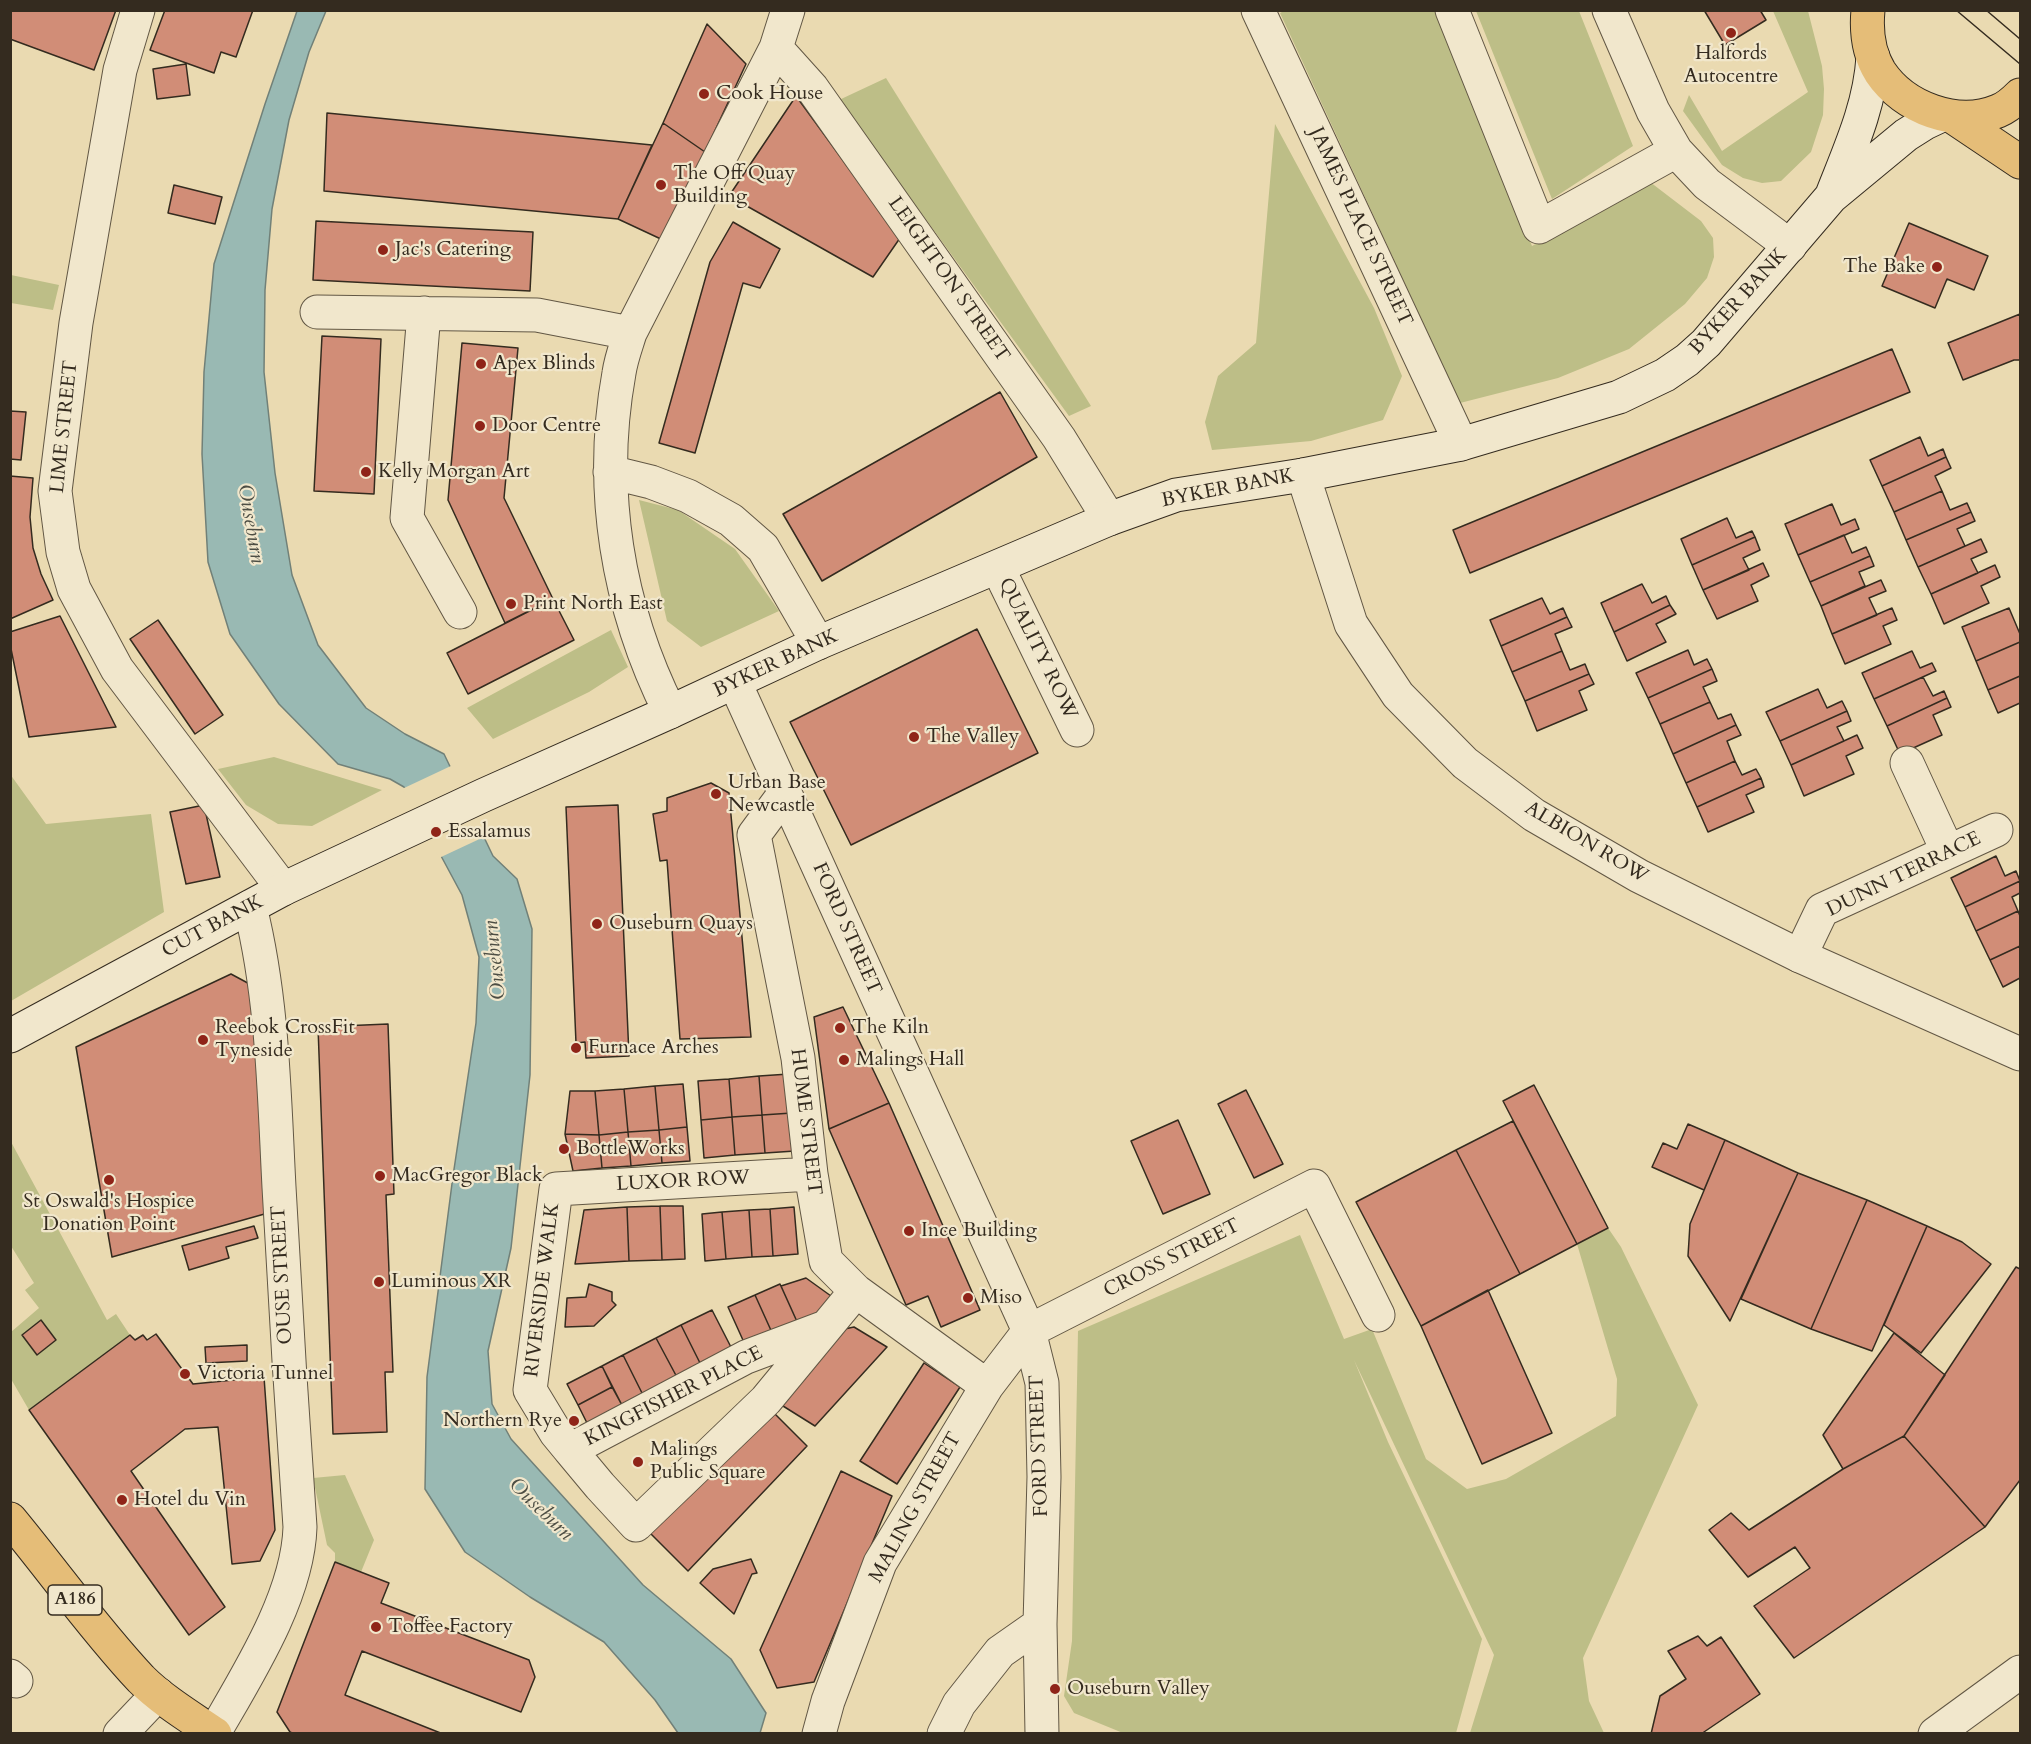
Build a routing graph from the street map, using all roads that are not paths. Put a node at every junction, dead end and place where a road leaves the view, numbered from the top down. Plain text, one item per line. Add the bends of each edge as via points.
1 (138, 10) edge
2 (788, 10) edge
3 (1258, 10) edge
4 (1452, 10) edge
5 (1609, 10) edge
6 (1865, 15) edge
7 (776, 48) junction
8 (1873, 57) junction
9 (2020, 95) edge
10 (1948, 116) junction
11 (1676, 151) junction
12 (2020, 162) edge
13 (1831, 197) junction
14 (1790, 246) junction
15 (317, 312) dead end
16 (424, 313) junction
17 (630, 333) junction
18 (1461, 444) junction
19 (610, 472) junction
20 (1303, 475) junction
21 (1108, 519) junction
22 (998, 568) junction
23 (460, 612) dead end
24 (818, 643) junction
25 (735, 682) junction
26 (670, 712) junction
27 (1077, 730) dead end
28 (1908, 763) dead end
29 (785, 793) junction
30 (483, 795) joint
31 (1996, 830) dead end
32 (1948, 852) junction
33 (283, 889) junction
34 (250, 907) junction
35 (1800, 956) junction
36 (10, 1036) edge
37 (2020, 1054) edge
38 (811, 1174) junction
39 (555, 1189) joint
40 (856, 1291) junction
41 (1378, 1315) dead end
42 (823, 1329) junction
43 (1029, 1331) junction
44 (987, 1386) junction
45 (570, 1450) junction
46 (10, 1519) edge
47 (1040, 1624) junction
48 (2020, 1672) edge
49 (150, 1687) junction
50 (215, 1733) edge
51 (120, 1734) edge
52 (819, 1734) edge
53 (944, 1734) edge
54 (1042, 1734) edge
55 (1935, 1734) edge

1 - 33 street, LIME STREET via 120,70 76,323 55,491 63,552 74,589 117,669
2 - 7 street
3 - 18 street, JAMES PLACE STREET
4 - 11 street via 1539,227
5 - 11 street via 1653,111
6 - 8 main road
7 - 17 street
7 - 21 street, LEIGHTON STREET via 812,88 1059,438
8 - 10 main road via 1880,72 1904,97
8 - 13 street, BYKER BANK via 1866,105
9 - 10 main road via 1999,111 1982,116
10 - 12 main road
10 - 13 street, BYKER BANK via 1925,123 1906,135
11 - 14 street via 1707,184
13 - 14 street, BYKER BANK
14 - 18 street, BYKER BANK via 1706,343 1665,375 1619,397
15 - 16 street
16 - 17 street via 537,315
16 - 23 street via 407,518
17 - 19 street via 619,371
18 - 20 street, BYKER BANK
19 - 24 street via 688,496 731,520 763,548
19 - 26 street via 614,535 627,598 652,675
20 - 21 street, BYKER BANK via 1176,495
20 - 35 street, ALBION ROW via 1351,624 1398,695 1465,763 1534,815 1640,876
21 - 22 street, BYKER BANK
22 - 24 street, BYKER BANK
22 - 27 street, QUALITY ROW
24 - 25 street, BYKER BANK
25 - 26 street, BYKER BANK
25 - 29 street, FORD STREET
26 - 30 street, BYKER BANK
28 - 32 street
29 - 38 street, HUME STREET via 754,835 798,1058
29 - 43 street, FORD STREET
30 - 33 street, CUT BANK
31 - 32 street, DUNN TERRACE
32 - 35 street, DUNN TERRACE via 1822,910
33 - 34 street, CUT BANK
34 - 36 street, CUT BANK
34 - 50 street, OUSE STREET via 261,948 270,1022 300,1527 296,1563 271,1628
35 - 37 street, ALBION ROW
38 - 39 street, LUXOR ROW
38 - 40 street, HUME STREET via 826,1261
39 - 45 street, RIVERSIDE WALK via 530,1390
40 - 42 street, KINGFISHER PLACE
40 - 44 street, HUME STREET
41 - 43 street, CROSS STREET via 1314,1186
42 - 45 street, KINGFISHER PLACE via 746,1357
42 - 45 street, KINGFISHER PLACE via 766,1400 636,1524
43 - 44 street, MALING STREET
43 - 47 street, FORD STREET via 1042,1383
44 - 52 street, MALING STREET via 880,1563
46 - 49 main road, A186
47 - 53 street via 1000,1652 959,1704
47 - 54 street, FORD STREET
48 - 55 street
49 - 50 main road, A186
49 - 51 street

